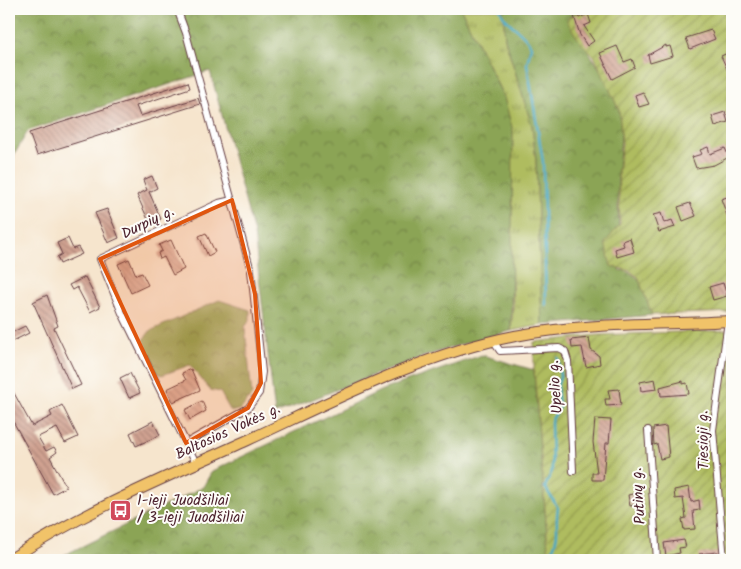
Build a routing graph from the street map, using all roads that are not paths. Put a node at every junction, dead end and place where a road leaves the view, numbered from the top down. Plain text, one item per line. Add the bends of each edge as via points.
1 (177, 9) edge
2 (232, 200) junction
3 (730, 321) edge
4 (493, 341) junction
5 (648, 430) dead end
6 (186, 443) junction
7 (196, 464) junction
8 (573, 471) dead end
9 (9, 560) edge
10 (657, 560) edge
11 (724, 560) edge

1 - 2 street
2 - 6 street via 254,286 261,383 259,393 248,408
2 - 6 street, Durpių g. via 219,203 100,259 122,313
3 - 4 main road, Baltosios Vokės g. via 574,328
3 - 11 street, Tiesioji g. via 713,430
4 - 7 main road, Baltosios Vokės g. via 347,394
4 - 8 street, Upelio g. via 500,351 559,348 565,351
5 - 10 street, Putinų g.
6 - 7 street, Durpių g.
7 - 9 main road, Baltosios Vokės g. via 77,520

